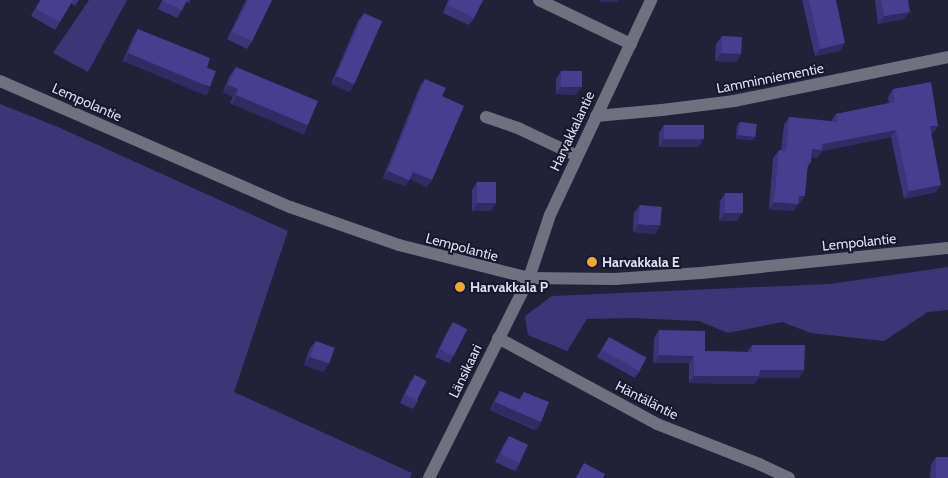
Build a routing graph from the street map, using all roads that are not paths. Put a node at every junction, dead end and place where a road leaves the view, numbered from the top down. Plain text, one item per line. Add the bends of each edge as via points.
1 (539, 0) edge
2 (651, 0) edge
3 (631, 44) junction
4 (948, 57) edge
5 (0, 81) edge
6 (596, 116) junction
7 (486, 117) dead end
8 (577, 156) junction
9 (948, 248) edge
10 (529, 278) junction
11 (498, 338) junction
12 (429, 478) edge
13 (789, 478) edge

1 - 3 street
2 - 3 street, Harvakkalantie
3 - 6 street, Harvakkalantie
4 - 6 street, Lamminniementie via 734,101
5 - 10 street, Lempolantie via 290,207 399,245
6 - 8 street, Harvakkalantie
7 - 8 street
8 - 10 street, Harvakkalantie via 550,215
9 - 10 street, Lempolantie via 701,273 614,279
10 - 11 street, Länsikaari
11 - 12 street, Länsikaari
11 - 13 street, Häntäläntie via 657,424

